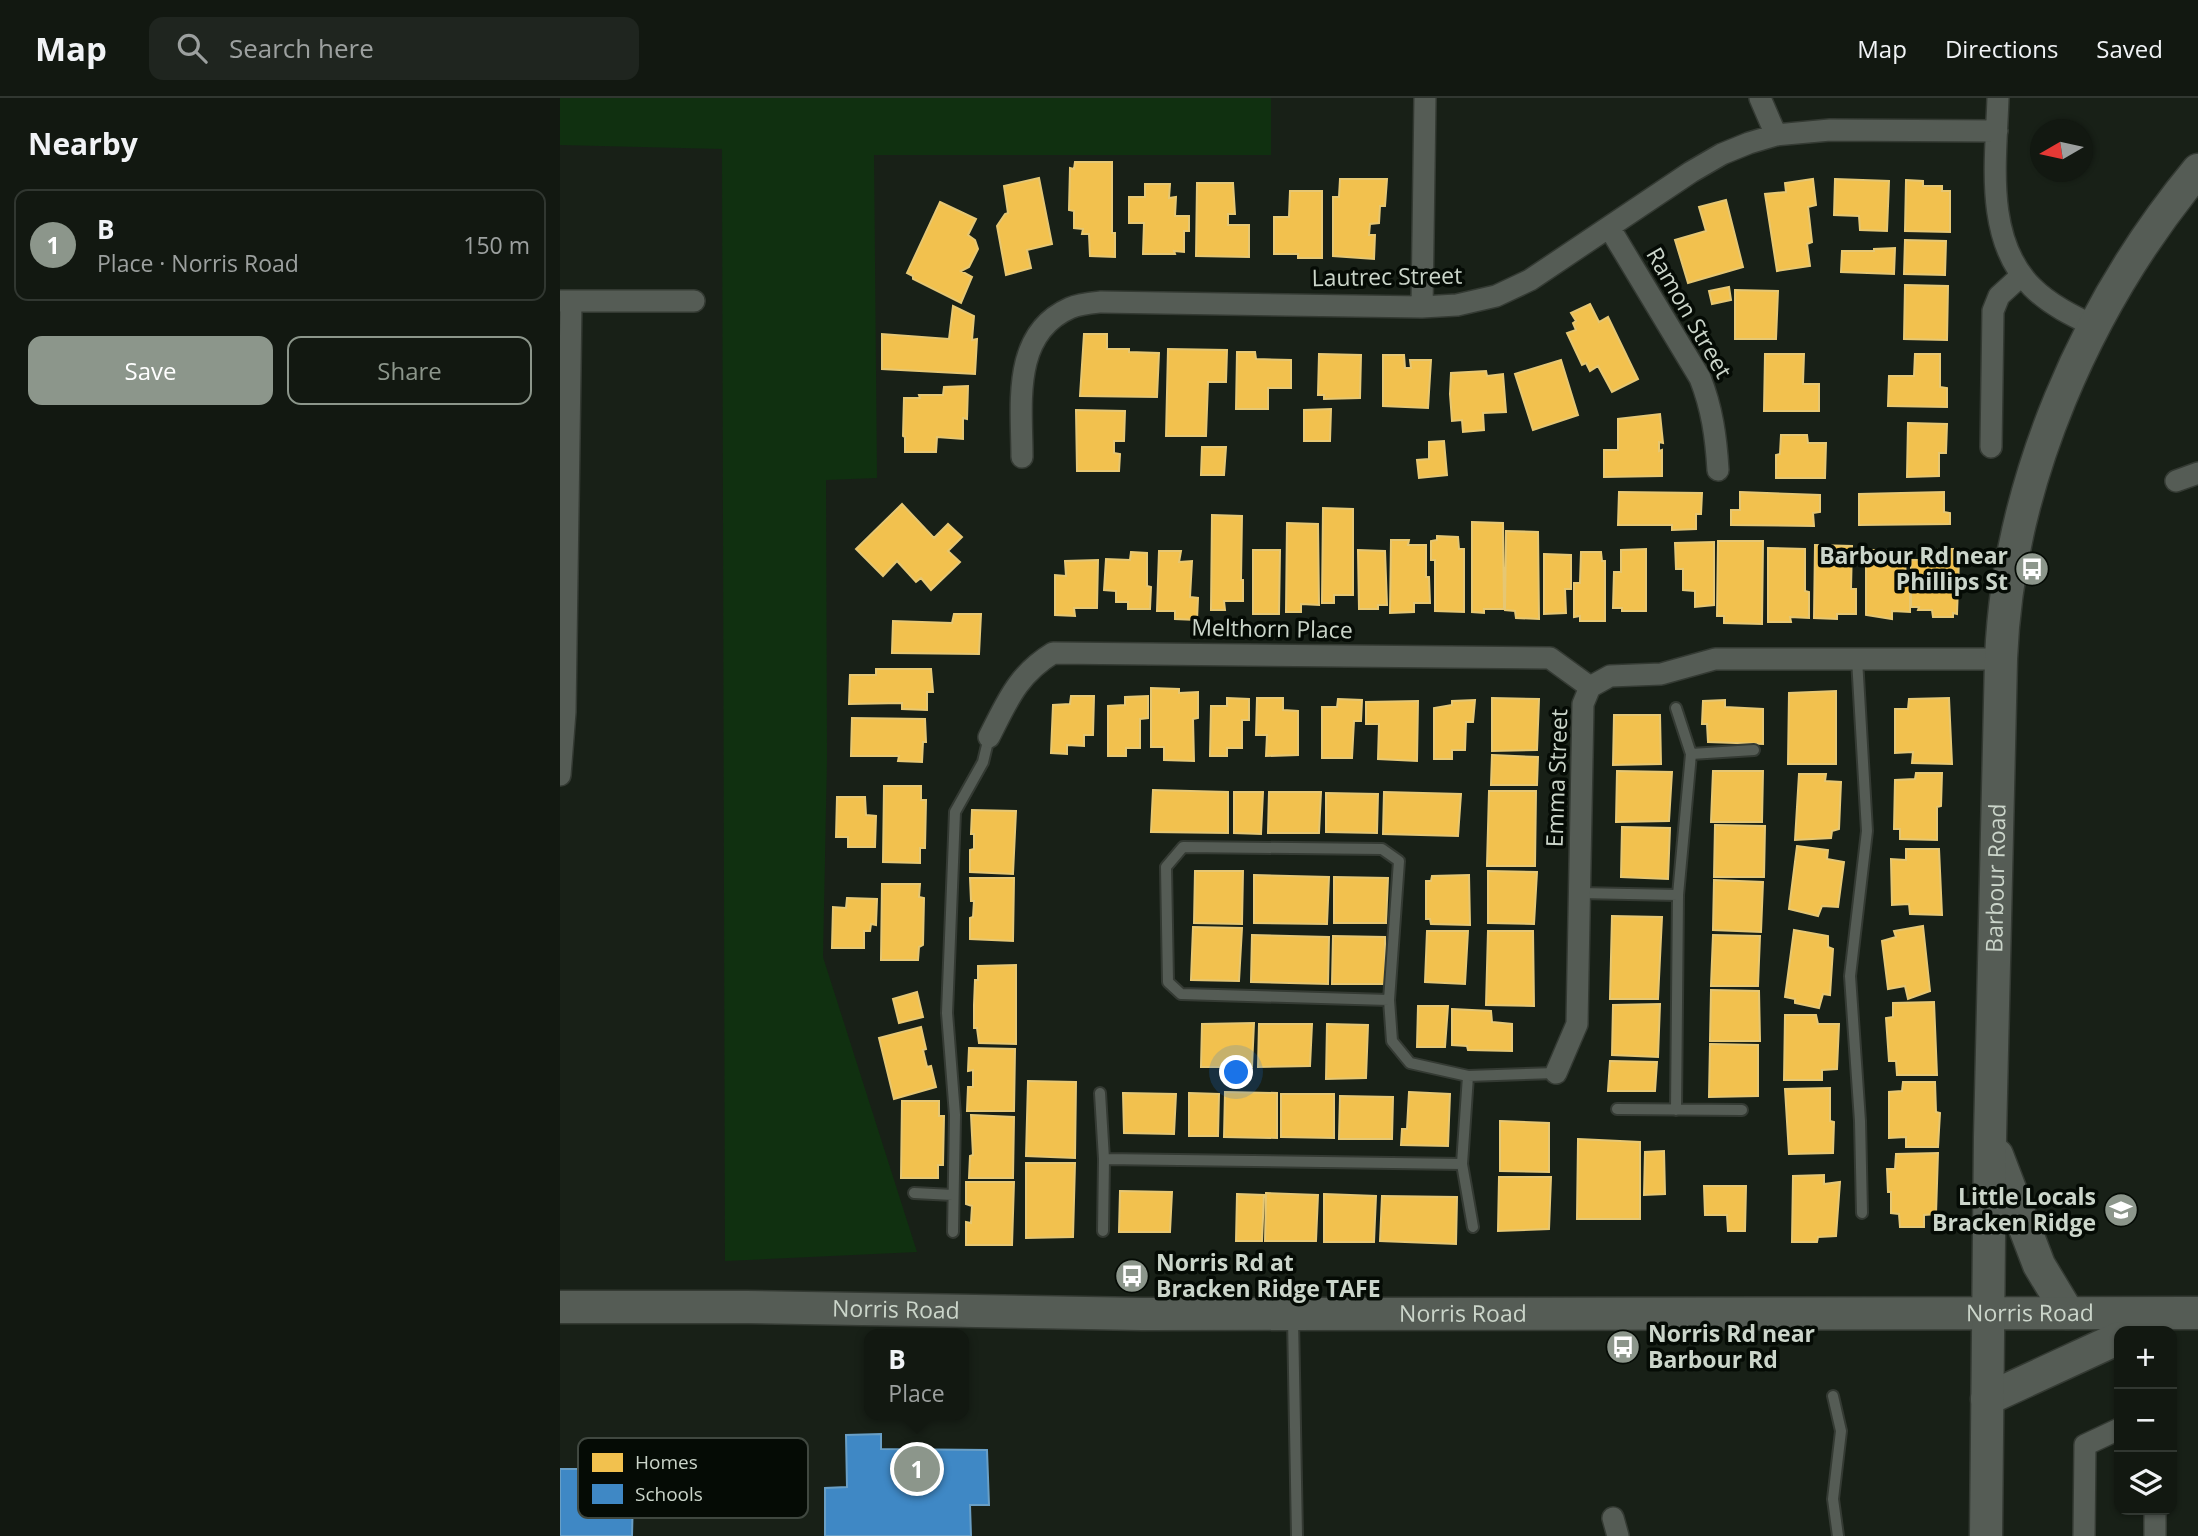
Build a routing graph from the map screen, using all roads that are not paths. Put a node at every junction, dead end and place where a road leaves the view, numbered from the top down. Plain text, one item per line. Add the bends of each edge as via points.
1 (1425, 98) edge
2 (1760, 98) edge
3 (1997, 98) edge
4 (1997, 131) junction
5 (1776, 135) junction
6 (2198, 170) edge
7 (1609, 227) junction
8 (2022, 275) junction
9 (565, 301) edge
10 (694, 301) dead end
11 (1422, 307) junction
12 (2095, 327) junction
13 (1991, 447) dead end
14 (1022, 457) dead end
15 (1718, 470) dead end
16 (2198, 473) edge
17 (2176, 481) dead end
18 (1857, 659) junction
19 (2001, 659) junction
20 (1590, 687) junction
21 (1676, 708) dead end
22 (989, 737) joint
23 (1754, 750) dead end
24 (1691, 754) junction
25 (560, 775) edge
26 (1579, 893) junction
27 (1678, 895) junction
28 (1389, 1000) junction
29 (1556, 1073) joint
30 (1468, 1076) junction
31 (1100, 1093) dead end
32 (1617, 1109) dead end
33 (1676, 1110) junction
34 (1742, 1110) dead end
35 (1990, 1138) junction
36 (1104, 1159) junction
37 (1462, 1164) junction
38 (914, 1193) dead end
39 (953, 1195) junction
40 (1862, 1213) dead end
41 (1473, 1227) dead end
42 (1102, 1231) dead end
43 (953, 1232) dead end
44 (560, 1307) edge
45 (1989, 1312) junction
46 (2068, 1313) junction
47 (2185, 1313) edge
48 (1293, 1315) junction
49 (2148, 1326) edge
50 (2114, 1340) edge
51 (1833, 1396) dead end
52 (1987, 1399) junction
53 (2114, 1431) edge
54 (2155, 1515) edge
55 (1297, 1536) edge
56 (1838, 1536) edge
57 (1986, 1536) edge
58 (2084, 1536) edge
59 (2155, 1536) edge

1 - 11 street
2 - 5 street
3 - 4 street
4 - 5 street, Lautrec Street via 1830,130
4 - 8 street via 2000,228
5 - 7 street, Lautrec Street via 1722,154
6 - 12 main road, Barbour Road via 2144,243
7 - 11 street, Lautrec Street via 1530,280 1496,296
7 - 15 street, Ramon Street via 1700,378 1712,413
8 - 12 street via 2056,306
8 - 13 street via 1999,296 1993,311
9 - 10 street
9 - 25 street via 565,712
11 - 14 street, Lautrec Street via 1101,302 1071,307 1034,339 1025,358
12 - 19 main road, Barbour Road via 2060,403 2021,517 2007,583
16 - 17 street
18 - 19 street, Emma Street
18 - 20 street, Emma Street via 1715,659 1661,674 1610,676
18 - 40 lane via 1867,831 1850,976
19 - 35 main road, Barbour Road
20 - 22 street, Melthorn Place via 1550,659 1053,653 1019,681
20 - 26 street, Emma Street via 1583,704
21 - 24 lane
22 - 39 lane via 983,762 955,812 947,1013 955,1115
23 - 24 lane
24 - 27 lane
26 - 27 lane
26 - 29 street, Emma Street via 1577,1024
27 - 33 lane
28 - 28 lane via 1398,861 1382,849 1183,847 1166,867 1168,982 1181,994
28 - 30 lane via 1392,1041 1410,1063
29 - 30 lane
30 - 37 lane
31 - 36 lane
32 - 33 lane
33 - 34 lane
35 - 45 main road, Barbour Road
35 - 46 main road via 2039,1265
36 - 37 lane
36 - 42 lane
37 - 41 lane
38 - 39 lane
39 - 43 lane
44 - 48 main road, Norris Road
45 - 46 main road, Norris Road
45 - 48 main road, Norris Road
45 - 52 main road, Barbour Road
46 - 47 main road, Norris Road
47 - 49 main road
48 - 55 lane
50 - 52 main road
51 - 56 lane via 1841,1431 1833,1499
52 - 57 main road, Barbour Road
53 - 58 street via 2085,1445
54 - 59 street

